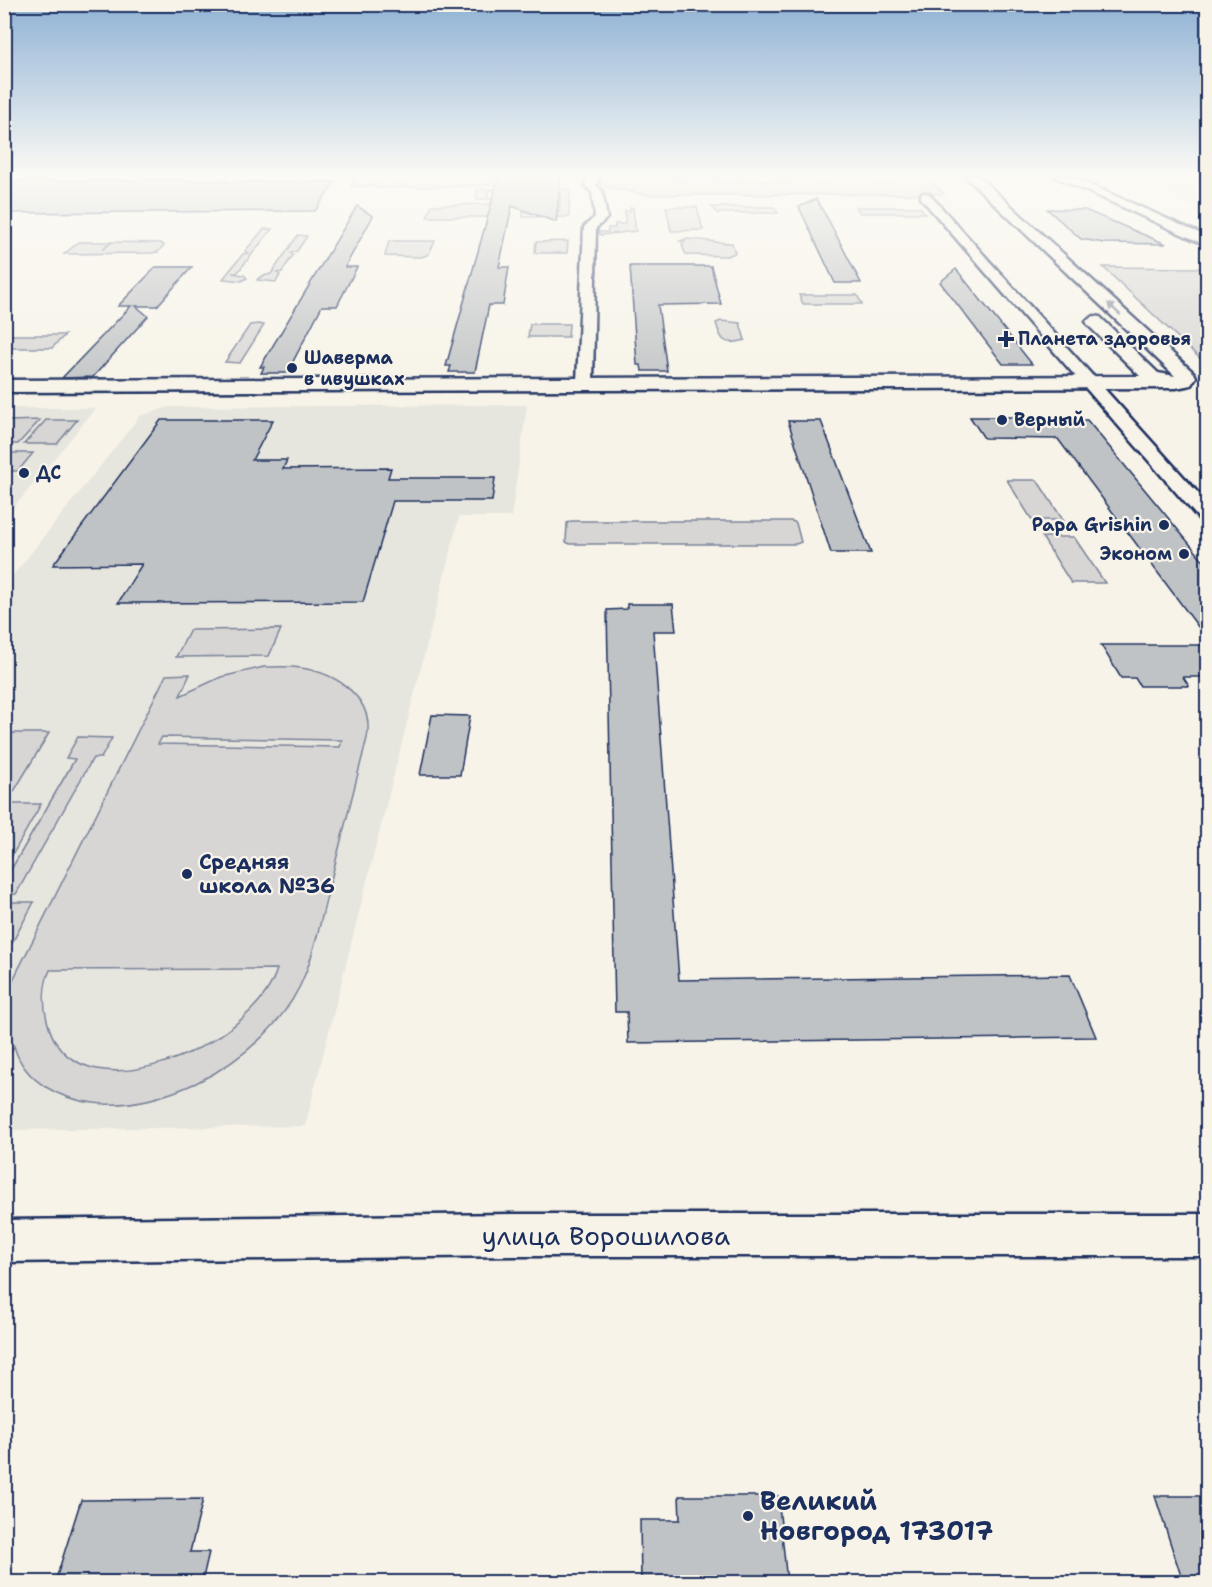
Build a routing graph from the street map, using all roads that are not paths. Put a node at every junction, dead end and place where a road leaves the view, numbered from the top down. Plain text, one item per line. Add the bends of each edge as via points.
1 (589, 250) edge
2 (973, 250) edge
3 (1051, 250) edge
4 (1085, 311) dead end
5 (1159, 379) junction
6 (585, 382) junction
7 (1090, 383) junction
8 (4, 386) edge
9 (1208, 517) edge
10 (1208, 1235) edge
11 (4, 1241) edge

1 - 6 street
2 - 7 street
5 -> 3 street via 1184,381 1187,377
4 - 5 street
5 - 7 street
6 - 7 street
6 - 8 street
7 - 9 street
10 - 11 street, улица Ворошилова via 493,1235

